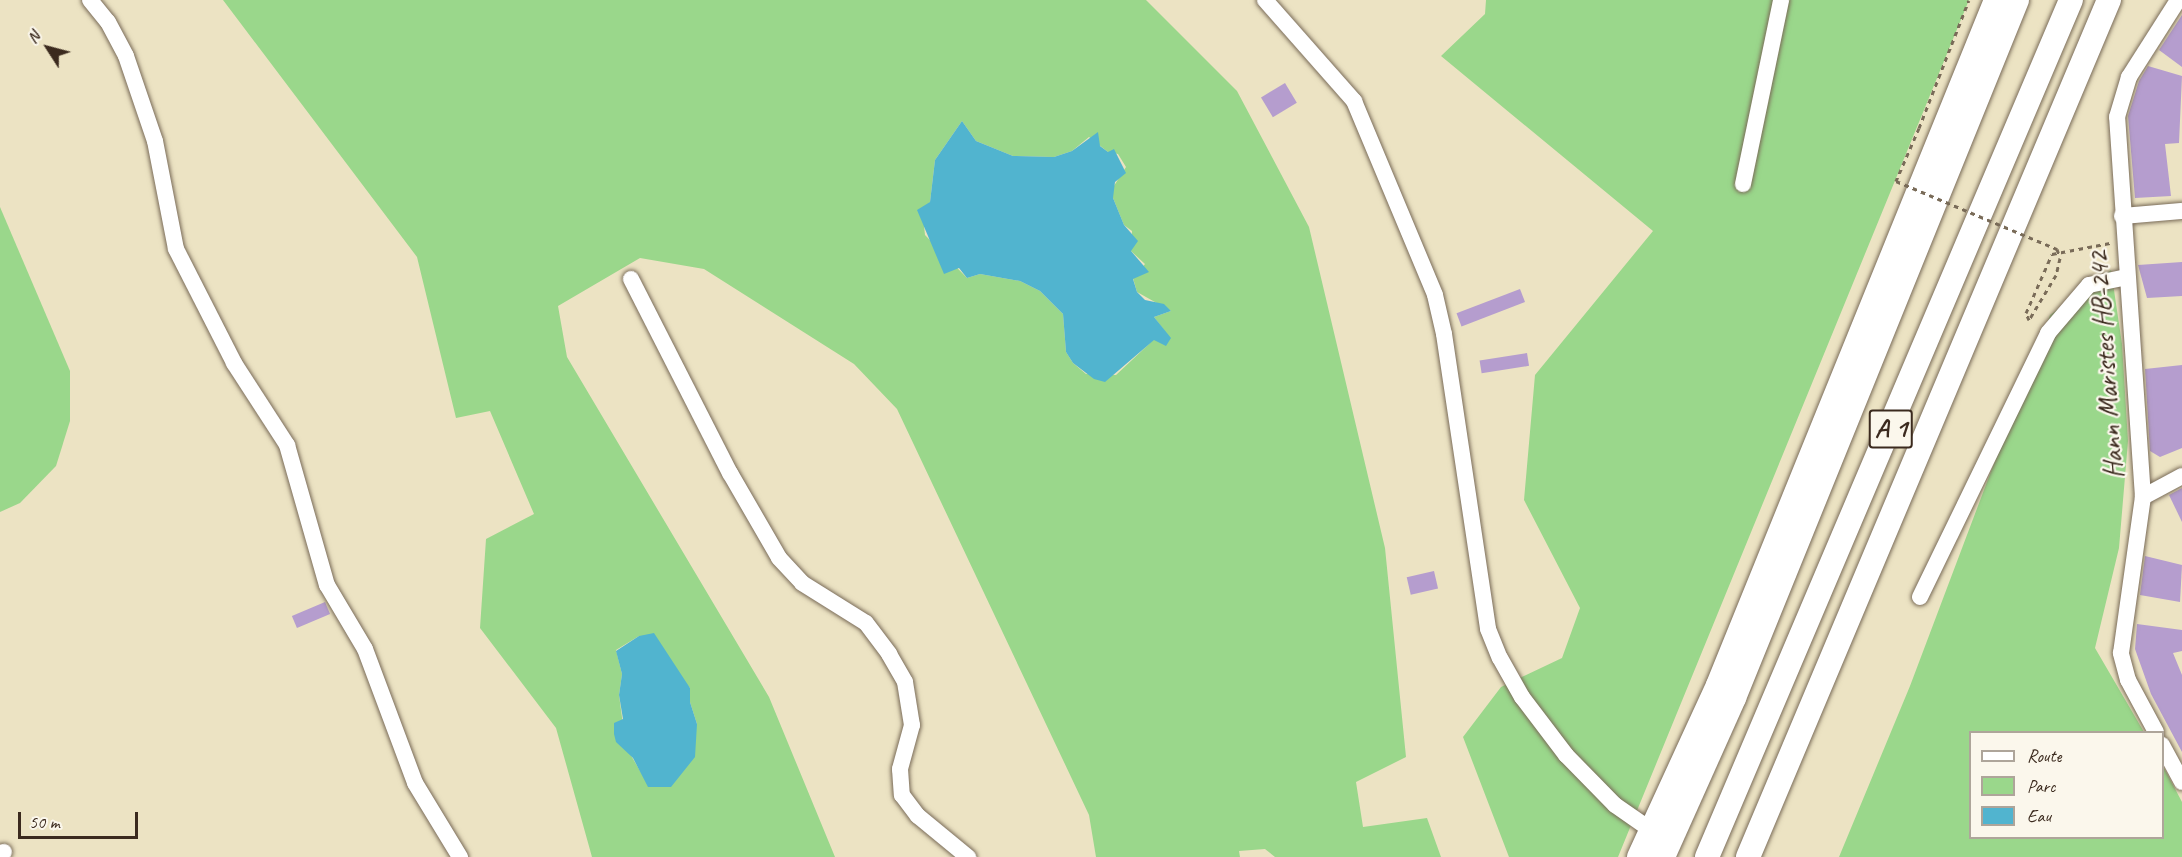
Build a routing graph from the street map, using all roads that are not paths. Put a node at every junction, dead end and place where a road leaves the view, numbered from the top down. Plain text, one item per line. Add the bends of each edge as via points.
1 (90, 0) edge
2 (1265, 0) edge
3 (1781, 0) edge
4 (1996, 0) edge
5 (2017, 0) edge
6 (2071, 0) edge
7 (2109, 0) edge
8 (2178, 0) edge
9 (1743, 184) dead end
10 (2182, 211) edge
11 (2122, 216) junction
12 (2126, 277) junction
13 (631, 279) dead end
14 (2182, 476) edge
15 (2143, 497) junction
16 (1920, 597) dead end
17 (2155, 731) edge
18 (2164, 747) edge
19 (2182, 782) edge
20 (1651, 830) junction
21 (460, 857) edge
22 (968, 857) edge
23 (1639, 857) edge
24 (1663, 857) edge
25 (1707, 857) edge
26 (1748, 857) edge

1 - 21 street via 108,22 126,56 155,141 177,249 229,353 287,446 327,585 365,649 415,783
2 - 20 street via 1354,101 1435,295 1488,629 1500,658 1522,697 1566,754 1615,805
3 - 9 street
4 - 20 highway via 1718,685
5 - 24 highway via 1734,698
6 - 25 highway, A 1
7 - 26 highway, A 1
8 - 11 street, Hann Maristes HB-242 via 2129,76 2121,98 2117,117
10 - 11 street
11 - 12 street, Hann Maristes HB-242
12 - 15 street, Hann Maristes HB-242
12 - 16 street via 2089,285 2048,333
13 - 22 street via 730,473 779,558 802,584 866,623 889,654 904,682 912,725 900,769 902,795 918,816
14 - 15 street
15 - 17 street, Hann Maristes HB-242 via 2121,653 2128,680
18 - 19 street
20 - 23 highway

